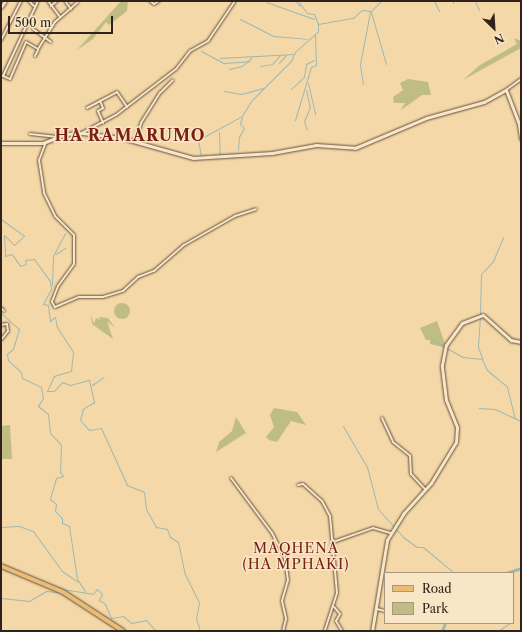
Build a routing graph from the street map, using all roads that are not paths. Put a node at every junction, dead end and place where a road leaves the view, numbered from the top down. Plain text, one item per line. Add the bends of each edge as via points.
1 (5, 1) edge
2 (21, 1) edge
3 (29, 1) edge
4 (38, 1) edge
5 (48, 1) edge
6 (56, 1) edge
7 (66, 1) edge
8 (150, 1) edge
9 (160, 1) edge
10 (235, 1) edge
11 (78, 2) dead end
12 (34, 6) junction
13 (51, 6) junction
14 (1, 7) edge
15 (71, 8) junction
16 (60, 17) junction
17 (33, 29) dead end
18 (45, 38) junction
19 (1, 40) edge
20 (51, 42) dead end
21 (38, 50) junction
22 (34, 56) dead end
23 (2, 75) edge
24 (521, 79) edge
25 (173, 80) dead end
26 (506, 90) junction
27 (100, 101) junction
28 (127, 107) junction
29 (87, 108) dead end
30 (103, 122) junction
31 (82, 133) junction
32 (30, 134) dead end
33 (58, 137) junction
34 (521, 139) edge
35 (46, 142) junction
36 (135, 142) junction
37 (1, 143) edge
38 (256, 209) dead end
39 (1, 308) edge
40 (4, 310) dead end
41 (1, 325) edge
42 (1, 340) edge
43 (521, 342) edge
44 (382, 418) dead end
45 (230, 478) dead end
46 (298, 485) dead end
47 (426, 490) junction
48 (391, 533) junction
49 (333, 542) junction
50 (1, 566) edge
51 (334, 607) junction
52 (377, 609) junction
53 (384, 611) edge
54 (123, 631) edge
55 (283, 631) edge
56 (325, 631) edge
57 (342, 631) edge
58 (372, 631) edge

1 - 14 street
2 - 19 street
3 - 12 street
4 - 12 street
5 - 13 street
6 - 13 street
7 - 15 street
8 - 9 street via 154,4
10 - 28 street via 208,42 190,51 176,69
11 - 15 street
12 - 23 street
13 - 16 street
15 - 16 street
16 - 18 street
17 - 18 street
18 - 20 street
18 - 21 street
21 - 22 street
21 - 23 street via 26,42 10,79
24 - 26 street
25 - 36 street via 160,93 141,122
26 - 34 street via 519,121
26 - 36 street via 484,102 426,118 355,148 316,145 272,153 193,158
27 - 28 street via 117,92
27 - 29 street
27 - 30 street via 103,108 98,111
28 - 30 street
30 - 31 street
31 - 33 street
31 - 36 street
32 - 33 street
33 - 35 street
35 - 37 street
35 - 38 street via 40,160 44,193 55,216 74,235 74,264 58,286 52,302 55,307 79,297 103,297 123,291 138,277 154,271 184,245 235,216
39 - 40 street
41 - 42 street via 7,324 8,331
43 - 47 street via 511,340 483,315 462,323 449,340 442,366 446,400 457,427 456,442
44 - 47 street via 393,442 410,456 411,474
45 - 55 street via 272,533 284,560 288,580 282,601 286,619
46 - 49 street via 307,486 325,505
47 - 48 street
48 - 49 street via 373,528
48 - 52 street via 385,547
49 - 51 street via 338,590
50 - 54 main road via 63,592
51 - 56 street
51 - 57 street via 340,614 336,622
52 - 53 street
52 - 58 street

